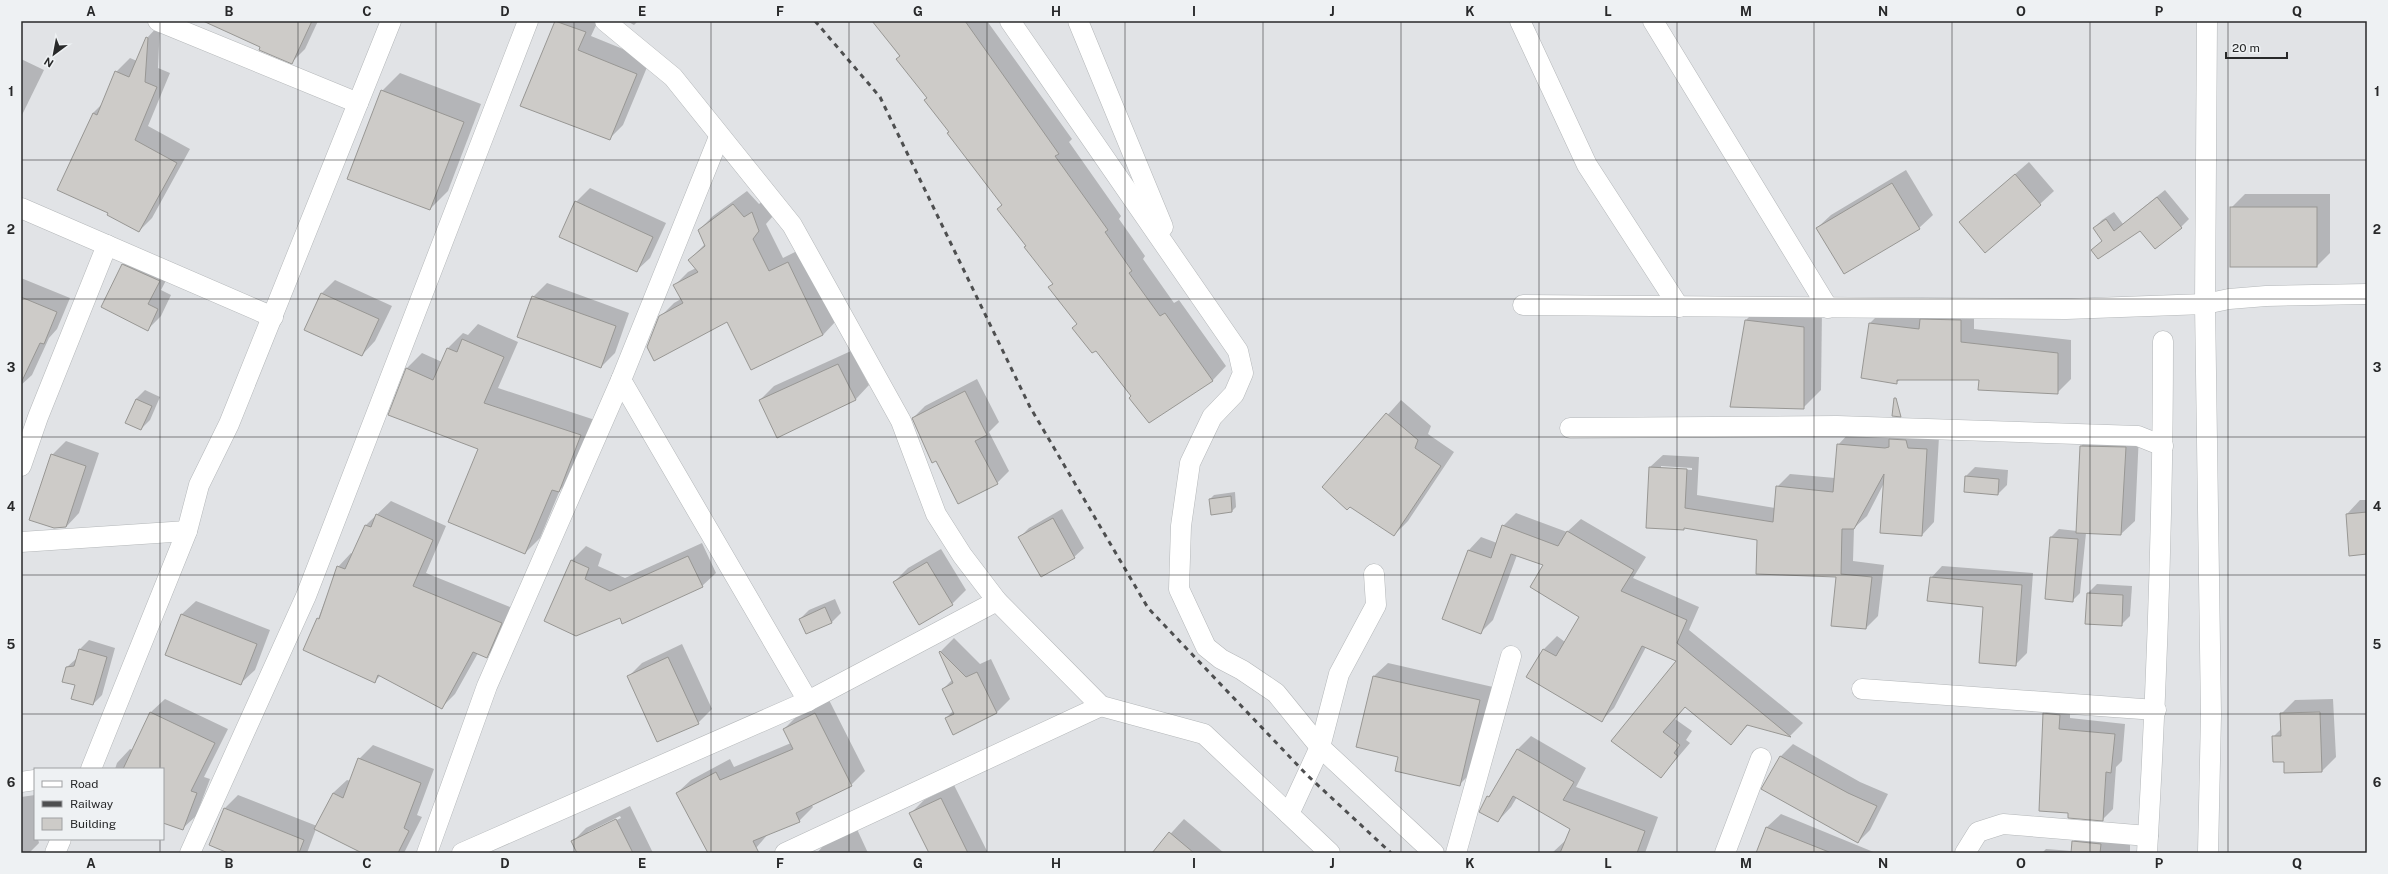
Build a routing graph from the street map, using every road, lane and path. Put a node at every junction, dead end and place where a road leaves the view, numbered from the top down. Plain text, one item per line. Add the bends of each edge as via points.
1 (158, 21) edge
2 (391, 21) edge
3 (528, 21) edge
4 (604, 21) edge
5 (1010, 21) edge
6 (1078, 21) edge
7 (1520, 21) edge
8 (1653, 21) edge
9 (2207, 26) edge
10 (358, 103) junction
11 (719, 137) junction
12 (21, 208) edge
13 (107, 245) junction
14 (1178, 264) junction
15 (2367, 294) edge
16 (2205, 304) junction
17 (1523, 305) dead end
18 (1679, 306) junction
19 (1828, 308) junction
20 (272, 317) junction
21 (2163, 341) dead end
22 (621, 380) junction
23 (1570, 428) dead end
24 (2163, 446) junction
25 (21, 466) edge
26 (187, 531) junction
27 (21, 542) edge
28 (1374, 574) dead end
29 (997, 601) junction
30 (1511, 656) dead end
31 (1862, 689) dead end
32 (808, 701) junction
33 (1101, 706) junction
34 (2156, 710) junction
35 (1320, 747) junction
36 (1761, 758) dead end
37 (91, 768) edge
38 (34, 780) edge
39 (21, 782) edge
40 (1289, 814) junction
41 (61, 840) edge
42 (2147, 844) edge
43 (55, 853) edge
44 (190, 853) edge
45 (427, 853) edge
46 (462, 853) edge
47 (785, 853) edge
48 (1330, 853) edge
49 (1434, 853) edge
50 (1456, 853) edge
51 (1725, 853) edge
52 (1966, 853) edge
53 (2208, 853) edge

1 - 10 street
2 - 10 street
3 - 44 street via 306,596
4 - 11 street via 673,77
5 - 14 street
6 - 14 street
7 - 18 street via 1587,166
8 - 19 street
9 - 16 street
10 - 20 street
11 - 22 street
11 - 29 street via 792,225 901,421 936,514 962,555
12 - 13 street
13 - 20 street
13 - 25 street
14 - 35 street via 1238,351 1243,373 1234,394 1212,417 1190,463 1181,526 1179,589 1206,647 1221,660 1242,670 1276,693
15 - 16 street via 2266,296
16 - 19 street via 2066,309
16 - 53 street via 2211,714
17 - 18 street
18 - 19 street
20 - 26 street via 230,424 199,485
21 - 24 street
22 - 32 street
22 - 45 street via 487,686
23 - 24 street via 1845,426 2138,436
24 - 34 street
26 - 27 street
26 - 37 street
28 - 35 street via 1376,605 1339,674
29 - 32 street
29 - 33 street
30 - 50 street
31 - 34 street
32 - 46 street
33 - 40 street via 1204,734
33 - 47 street
34 - 42 street
35 - 40 street
35 - 49 street
36 - 51 street
38 - 39 street
40 - 48 street
41 - 43 street
42 - 52 street via 2003,824 1978,832

